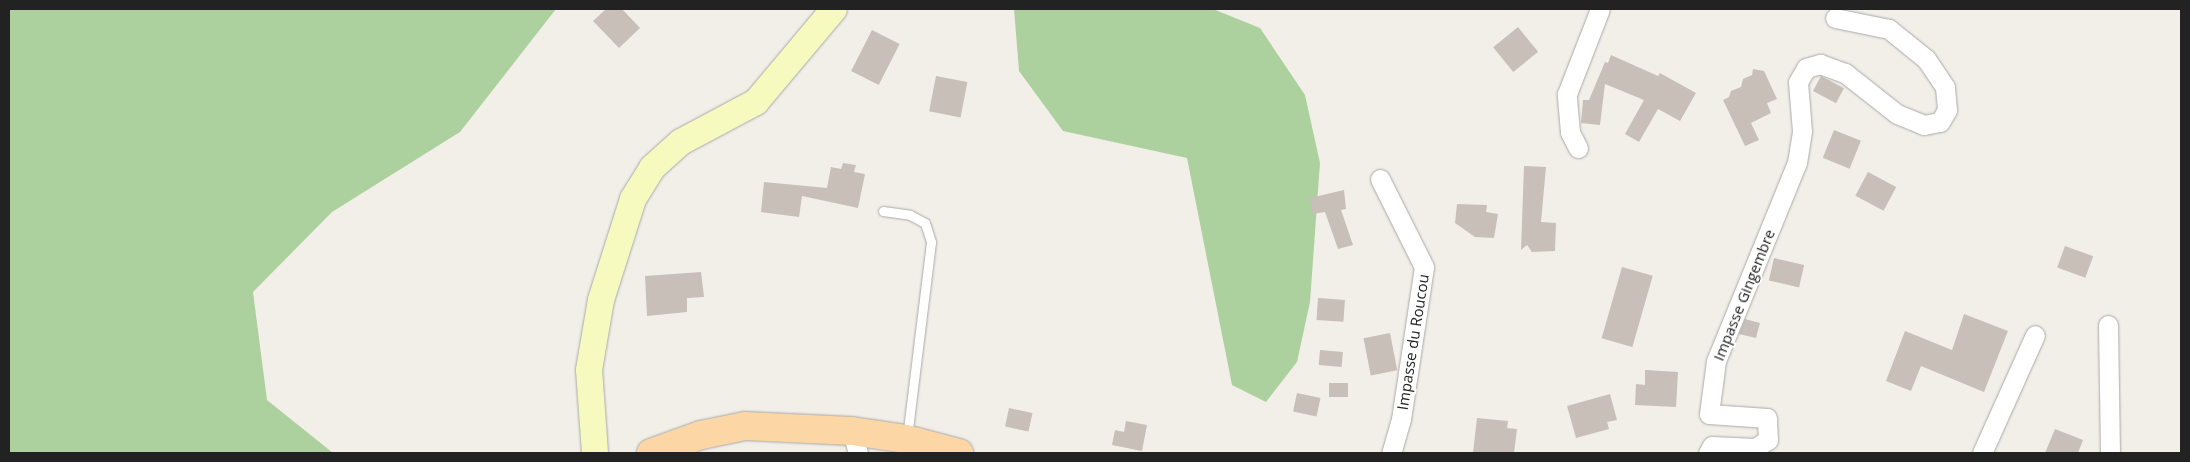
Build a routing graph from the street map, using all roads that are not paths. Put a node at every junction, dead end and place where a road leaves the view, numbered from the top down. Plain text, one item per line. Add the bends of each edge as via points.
1 (834, 9) edge
2 (1600, 9) edge
3 (1835, 18) dead end
4 (1578, 148) dead end
5 (1380, 179) dead end
6 (883, 211) dead end
7 (2108, 325) dead end
8 (2035, 335) dead end
9 (906, 439) junction
10 (855, 442) edge
11 (595, 453) edge
12 (651, 453) edge
13 (959, 453) edge
14 (1391, 453) edge
15 (1708, 453) edge
16 (1982, 453) edge
17 (2110, 453) edge

1 - 11 street via 756,102 681,142 652,168 633,199 601,300 589,370
2 - 4 street via 1567,94 1570,132
3 - 15 street, Impasse Gingembre via 1889,29 1926,59 1945,87 1948,110 1940,122 1924,125 1897,114 1845,74 1820,64 1806,68 1798,82 1802,131 1797,163 1716,361 1709,414 1767,418 1768,440 1755,448 1712,446
5 - 14 street, Impasse du Roucou via 1424,267 1401,419
6 - 9 lane via 910,215 925,223 931,242
7 - 17 street
8 - 16 street
9 - 10 main road
9 - 13 main road
10 - 12 main road via 745,426 701,434

